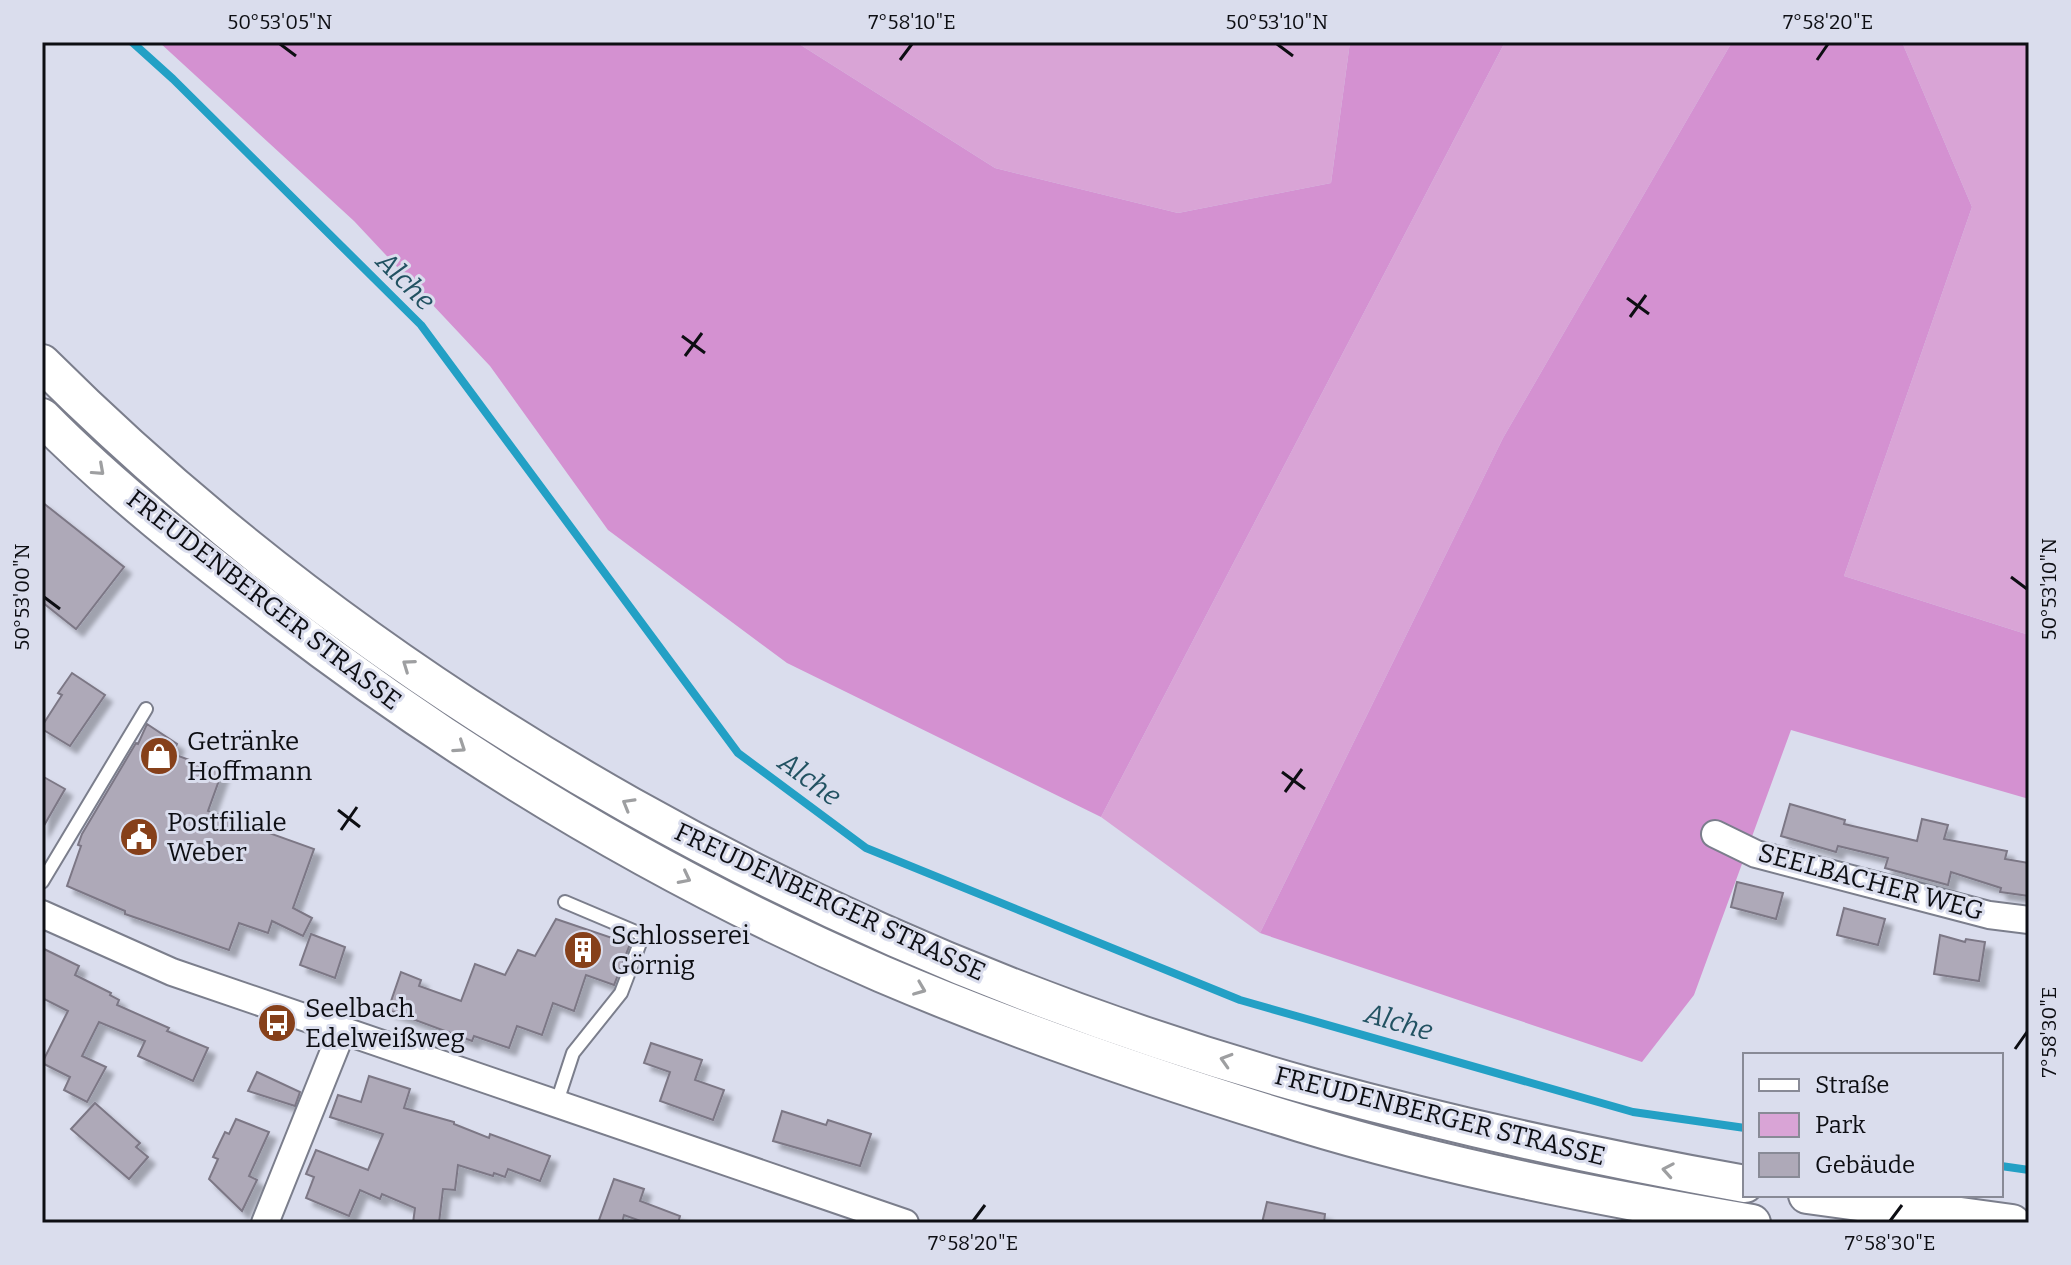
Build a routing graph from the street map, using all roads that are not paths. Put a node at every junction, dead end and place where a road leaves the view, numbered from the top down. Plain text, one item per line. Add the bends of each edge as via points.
1 (42, 363) edge
2 (42, 417) edge
3 (146, 709) dead end
4 (1715, 834) dead end
5 (42, 882) edge
6 (565, 902) dead end
7 (42, 914) edge
8 (2029, 920) edge
9 (342, 1031) junction
10 (556, 1105) junction
11 (1743, 1184) edge
12 (1822, 1197) edge
13 (265, 1223) edge
14 (905, 1223) edge
15 (1752, 1223) edge
16 (2012, 1223) edge

11 -> 1 main road, FREUDENBERGER STRASSE via 1614,1161 1295,1082 1008,984 779,884 574,773 402,662 244,543
2 -> 15 main road, FREUDENBERGER STRASSE via 219,571 382,694 560,808 765,919 1000,1022 1304,1124 1611,1199
3 - 5 lane
4 - 8 street, SEELBACHER WEG via 1756,854 1989,915
6 - 10 lane via 643,935 621,993 573,1053
7 - 9 street via 172,972
9 - 10 street
9 - 13 street
10 - 14 street
12 - 16 main road

